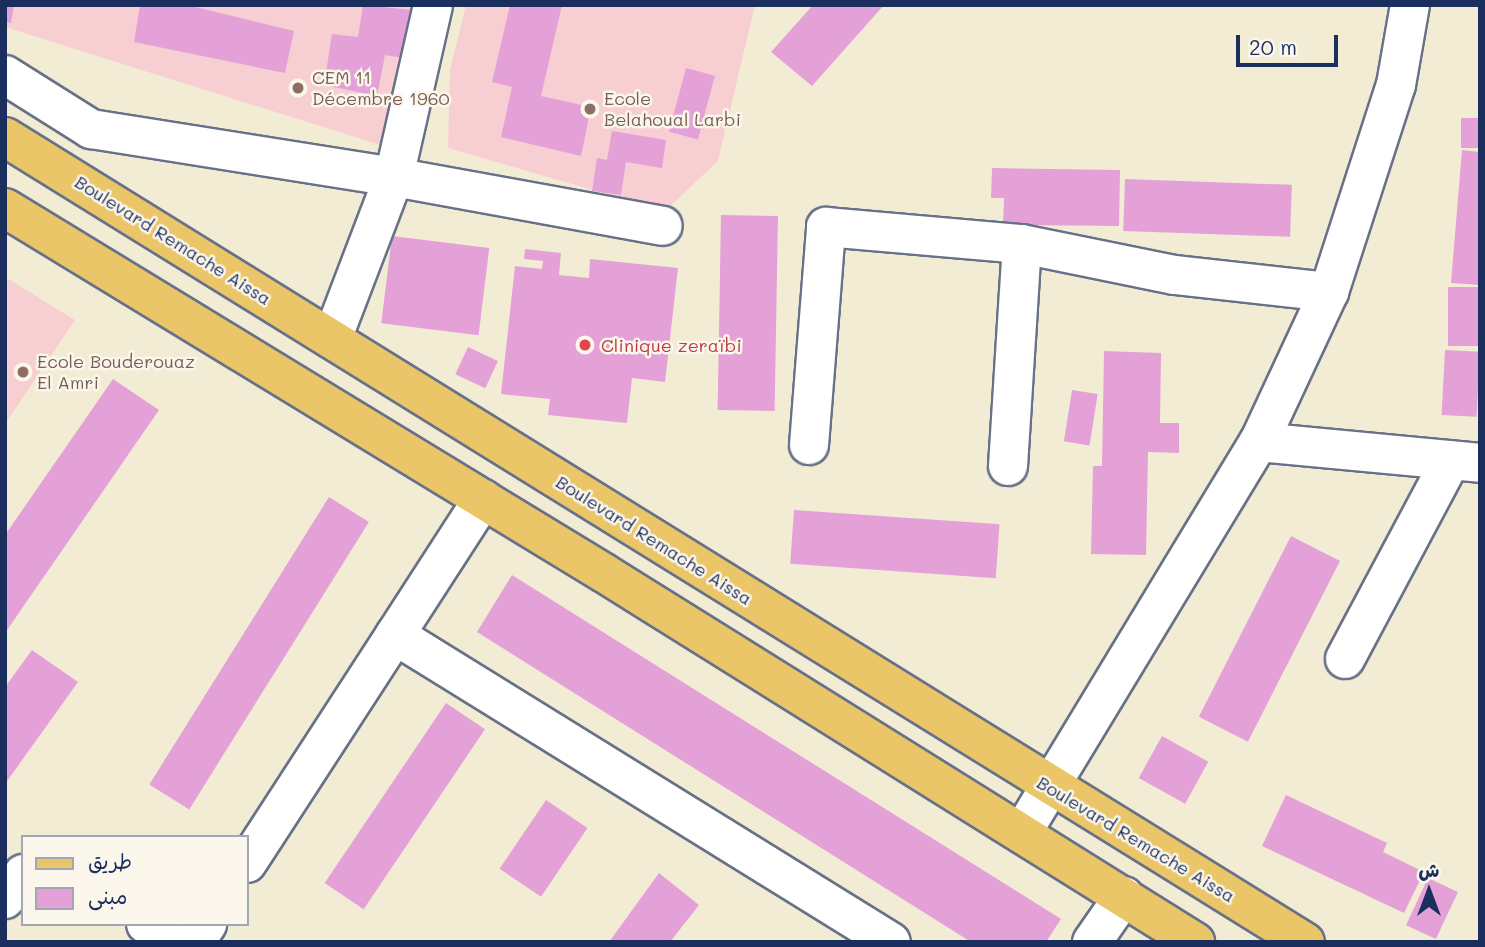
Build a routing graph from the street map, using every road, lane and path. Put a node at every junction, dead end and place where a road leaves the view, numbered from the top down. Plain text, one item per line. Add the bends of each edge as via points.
1 (433, 5) edge
2 (1410, 5) edge
3 (5, 75) edge
4 (91, 128) junction
5 (5, 136) edge
6 (53, 164) junction
7 (394, 177) junction
8 (5, 208) edge
9 (663, 226) dead end
10 (1022, 244) junction
11 (1329, 292) junction
12 (332, 339) junction
13 (1259, 442) junction
14 (808, 445) dead end
15 (1465, 462) edge
16 (1008, 466) dead end
17 (483, 499) junction
18 (396, 635) junction
19 (1345, 659) dead end
20 (1049, 786) junction
21 (1023, 831) junction
22 (248, 861) edge
23 (21, 877) edge
24 (1124, 896) junction
25 (5, 899) edge
26 (149, 926) edge
27 (206, 926) edge
28 (172, 942) edge
29 (195, 942) edge
30 (891, 942) edge
31 (1092, 942) edge
32 (1195, 942) edge
33 (1305, 942) edge

1 - 7 street
2 - 11 street via 1396,86
3 - 4 street
4 - 6 street
4 - 7 street
5 - 6 main road, Boulevard Remache Aissa
6 - 12 main road, Boulevard Remache Aissa
7 - 9 street
7 - 12 street
8 - 17 main road
10 - 11 street via 1175,275
10 - 14 street via 826,227
10 - 16 street via 1001,303
11 - 13 street
12 - 20 main road, Boulevard Remache Aissa
13 - 15 street
13 - 20 street
15 - 19 street
17 - 18 street
17 - 21 main road
18 - 22 street
18 - 30 street
20 - 21 street
20 - 33 main road, Boulevard Remache Aissa
21 - 24 main road
23 - 25 street
24 - 31 street
24 - 32 main road
26 - 28 street
27 - 29 street

